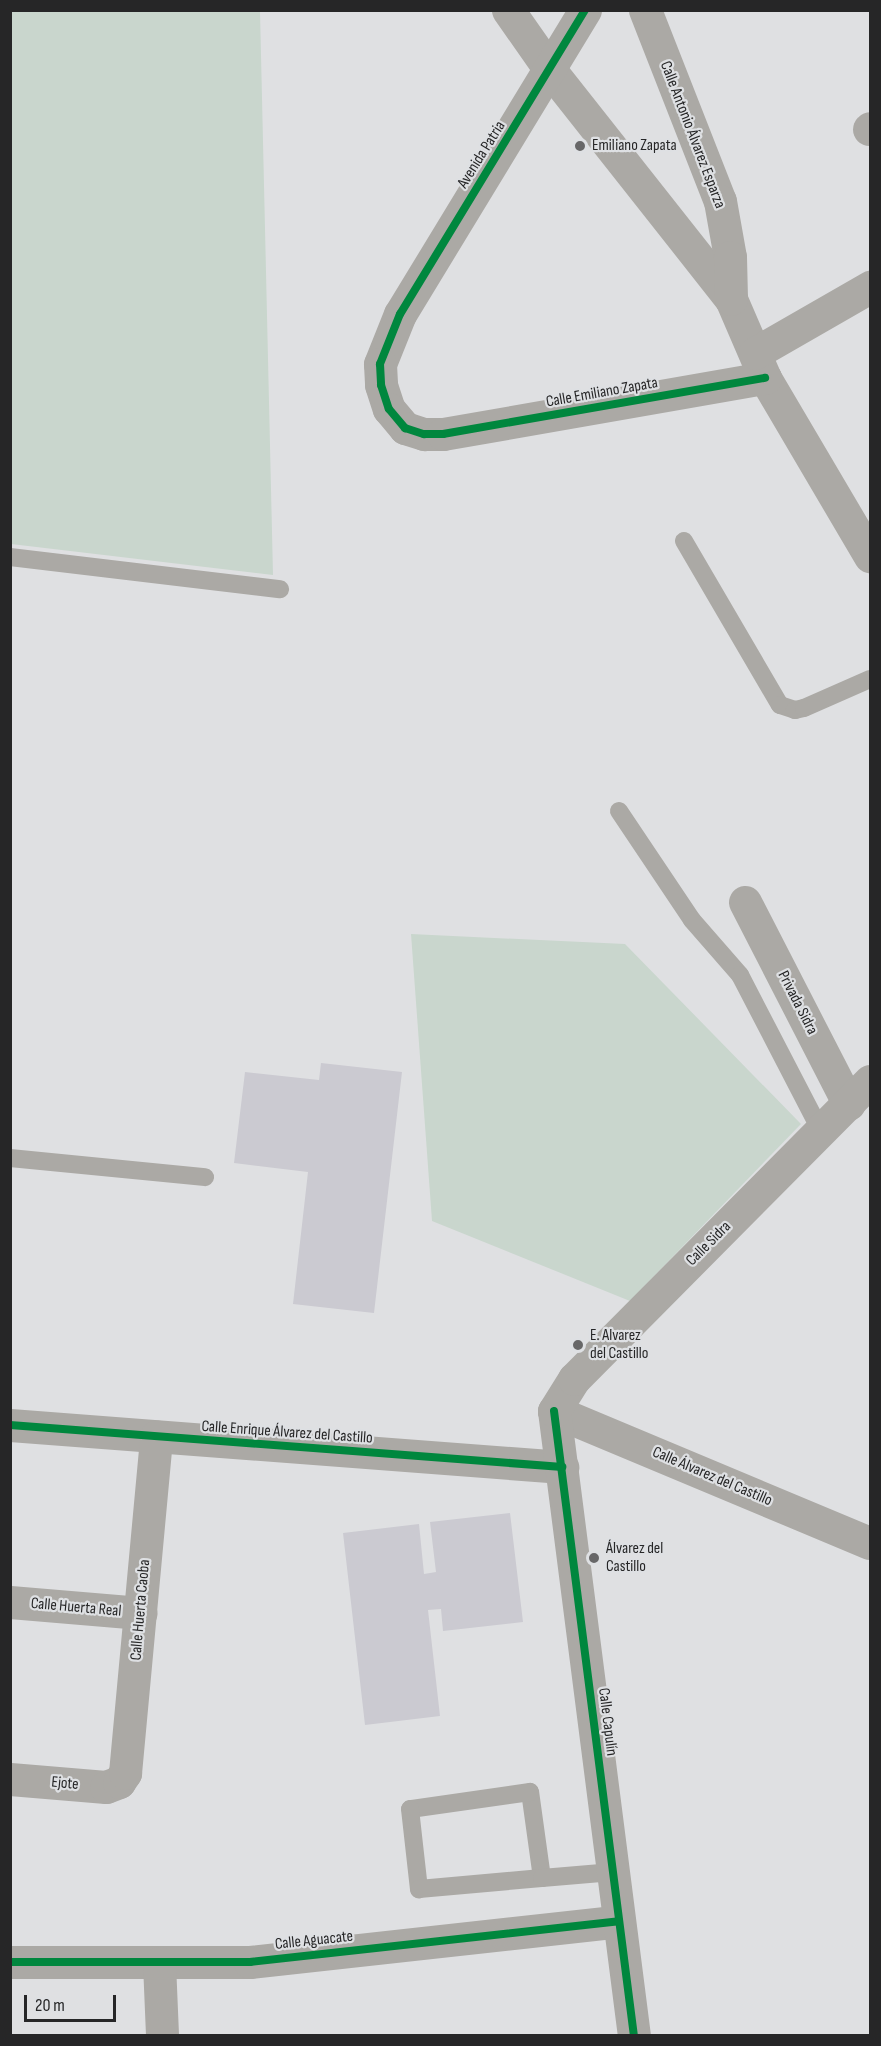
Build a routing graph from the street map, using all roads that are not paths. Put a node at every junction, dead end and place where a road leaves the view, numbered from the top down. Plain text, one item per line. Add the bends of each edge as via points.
1 (508, 10) edge
2 (585, 10) edge
3 (645, 10) edge
4 (550, 70) junction
5 (870, 287) edge
6 (731, 299) junction
7 (760, 366) junction
8 (443, 434) joint
9 (684, 541) dead end
10 (870, 556) edge
11 (10, 557) edge
12 (280, 590) dead end
13 (870, 679) edge
14 (619, 811) dead end
15 (745, 902) dead end
16 (860, 1093) edge
17 (821, 1131) junction
18 (10, 1158) edge
19 (205, 1177) dead end
20 (554, 1411) junction
21 (10, 1425) edge
22 (156, 1436) junction
23 (562, 1467) junction
24 (870, 1543) edge
25 (10, 1602) edge
26 (141, 1613) junction
27 (10, 1779) edge
28 (118, 1782) joint
29 (613, 1872) junction
30 (542, 1878) junction
31 (619, 1921) junction
32 (10, 1962) edge
33 (159, 1963) junction
34 (162, 2036) edge
35 (634, 2036) edge

1 - 4 street, Calle Antonio Álvarez Esparza
2 - 4 street, Avenida Patria
3 - 6 street, Calle Antonio Álvarez Esparza via 720,201 730,257
4 - 6 street, Calle Antonio Álvarez Esparza
4 - 8 street, Avenida Patria via 400,314 380,364 389,409 405,428 424,435
5 - 7 street, Calle Emiliano Zapata
6 - 7 street, Calle Antonio Álvarez Esparza
7 - 8 street, Calle Emiliano Zapata
7 - 10 street, Calle Antonio Álvarez Esparza
9 - 13 lane via 780,705 795,711
11 - 12 lane
14 - 17 lane via 692,920 740,975
15 - 16 street, Privada Sidra
16 - 17 street, Calle Sidra
17 - 20 street, Calle Sidra via 574,1379
18 - 19 lane
20 - 23 street, Calle Capulín
20 - 24 street, Calle Álvarez del Castillo
21 - 22 street, Calle Enrique Álvarez del Castillo
22 - 23 street, Calle Enrique Álvarez del Castillo
22 - 26 street, Calle Huerta Caoba
23 - 29 street, Calle Capulín
25 - 26 street, Calle Huerta Real
26 - 28 street, Calle Huerta Caoba via 128,1760
27 - 28 street, Ejote via 97,1786
29 - 30 lane
29 - 31 street, Calle Capulín
30 - 30 lane via 419,1889 410,1809 530,1792
31 - 33 street, Calle Aguacate via 250,1962
31 - 35 street, Calle Capulín
32 - 33 street, Calle Aguacate
33 - 34 street

